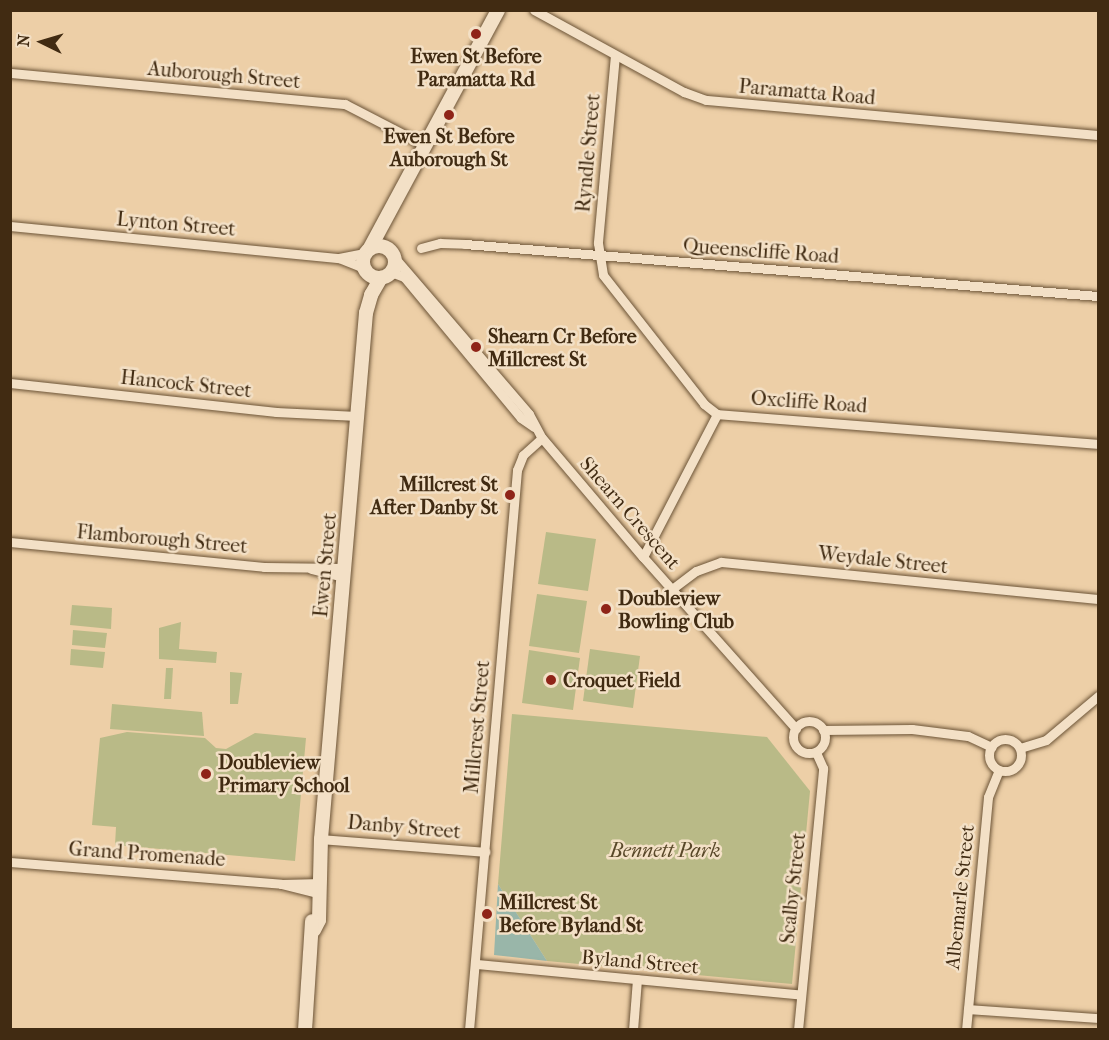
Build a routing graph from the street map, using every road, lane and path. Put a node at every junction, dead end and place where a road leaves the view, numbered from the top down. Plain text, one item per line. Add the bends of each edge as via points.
1 (498, 10) edge
2 (534, 10) edge
3 (615, 55) junction
4 (10, 73) edge
5 (1098, 135) edge
6 (424, 145) junction
7 (382, 225) junction
8 (10, 226) edge
9 (421, 248) dead end
10 (368, 251) junction
11 (390, 252) junction
12 (599, 255) junction
13 (339, 258) junction
14 (376, 273) junction
15 (1098, 296) edge
16 (10, 383) edge
17 (717, 414) junction
18 (357, 416) junction
19 (534, 427) junction
20 (542, 438) junction
21 (1098, 444) edge
22 (10, 542) edge
23 (643, 557) junction
24 (344, 573) junction
25 (672, 589) junction
26 (1098, 599) edge
27 (1098, 696) edge
28 (795, 729) junction
29 (823, 730) junction
30 (992, 747) junction
31 (1020, 748) junction
32 (816, 752) junction
33 (999, 770) junction
34 (321, 839) junction
35 (485, 852) junction
36 (10, 862) edge
37 (317, 888) junction
38 (476, 964) junction
39 (637, 980) junction
40 (801, 994) junction
41 (968, 1009) junction
42 (1098, 1018) edge
43 (305, 1029) edge
44 (469, 1029) edge
45 (633, 1029) edge
46 (798, 1029) edge
47 (966, 1029) edge

1 - 6 main road, Ewen Street
2 - 3 street, Paramatta Road
3 - 5 street, Paramatta Road via 684,92 718,102
3 - 12 street, Ryndle Street
4 - 6 street, Auborough Street via 345,104
6 - 7 main road, Ewen Street
7 - 10 main road, Ewen Street
7 - 11 main road, Ewen Street
8 - 13 street, Lynton Street
9 - 12 street, Queenscliffe Road via 440,243
10 - 11 main road
10 - 13 street, Lynton Street
10 - 14 main road, Ewen Street
11 - 14 main road, Ewen Street
11 - 19 street, Shearn Crescent via 529,414
12 - 15 street, Queenscliffe Road
12 - 17 street via 609,287 704,404
13 - 14 street, Lynton Street
14 - 18 main road, Ewen Street
14 - 19 street, Shearn Crescent via 404,277 521,418
16 - 18 street, Hancock Street via 276,412
17 - 21 street, Oxcliffe Road
17 - 23 street
18 - 24 main road, Ewen Street
19 - 20 street, Shearn Crescent
20 - 23 street, Shearn Crescent
20 - 35 street, Millcrest Street via 523,455 517,470
22 - 24 street, Flamborough Street
23 - 25 street, Shearn Crescent
24 - 34 main road, Ewen Street
25 - 26 street, Weydale Street via 696,571 721,562
25 - 28 street, Shearn Crescent
27 - 31 street via 1046,740
28 - 29 street via 801,722 814,721
28 - 32 street via 794,744 803,752
29 - 30 street via 912,729 968,736
29 - 32 street, Scalby Street via 824,742
30 - 31 street via 1007,739
30 - 33 street via 990,758
31 - 33 street via 1022,756 1014,769
32 - 40 street, Scalby Street via 823,768
33 - 41 street, Albemarle Street via 988,797
34 - 35 street, Danby Street
34 - 37 main road, Ewen Street
35 - 38 street, Millcrest Street
36 - 37 street, Grand Promenade
37 - 43 main road, Ewen Street via 319,920 314,930
38 - 39 street, Byland Street
38 - 44 street, Millcrest Street
39 - 40 street, Byland Street
39 - 45 street
40 - 46 street, Scalby Street
41 - 42 street
41 - 47 street, Albemarle Street

